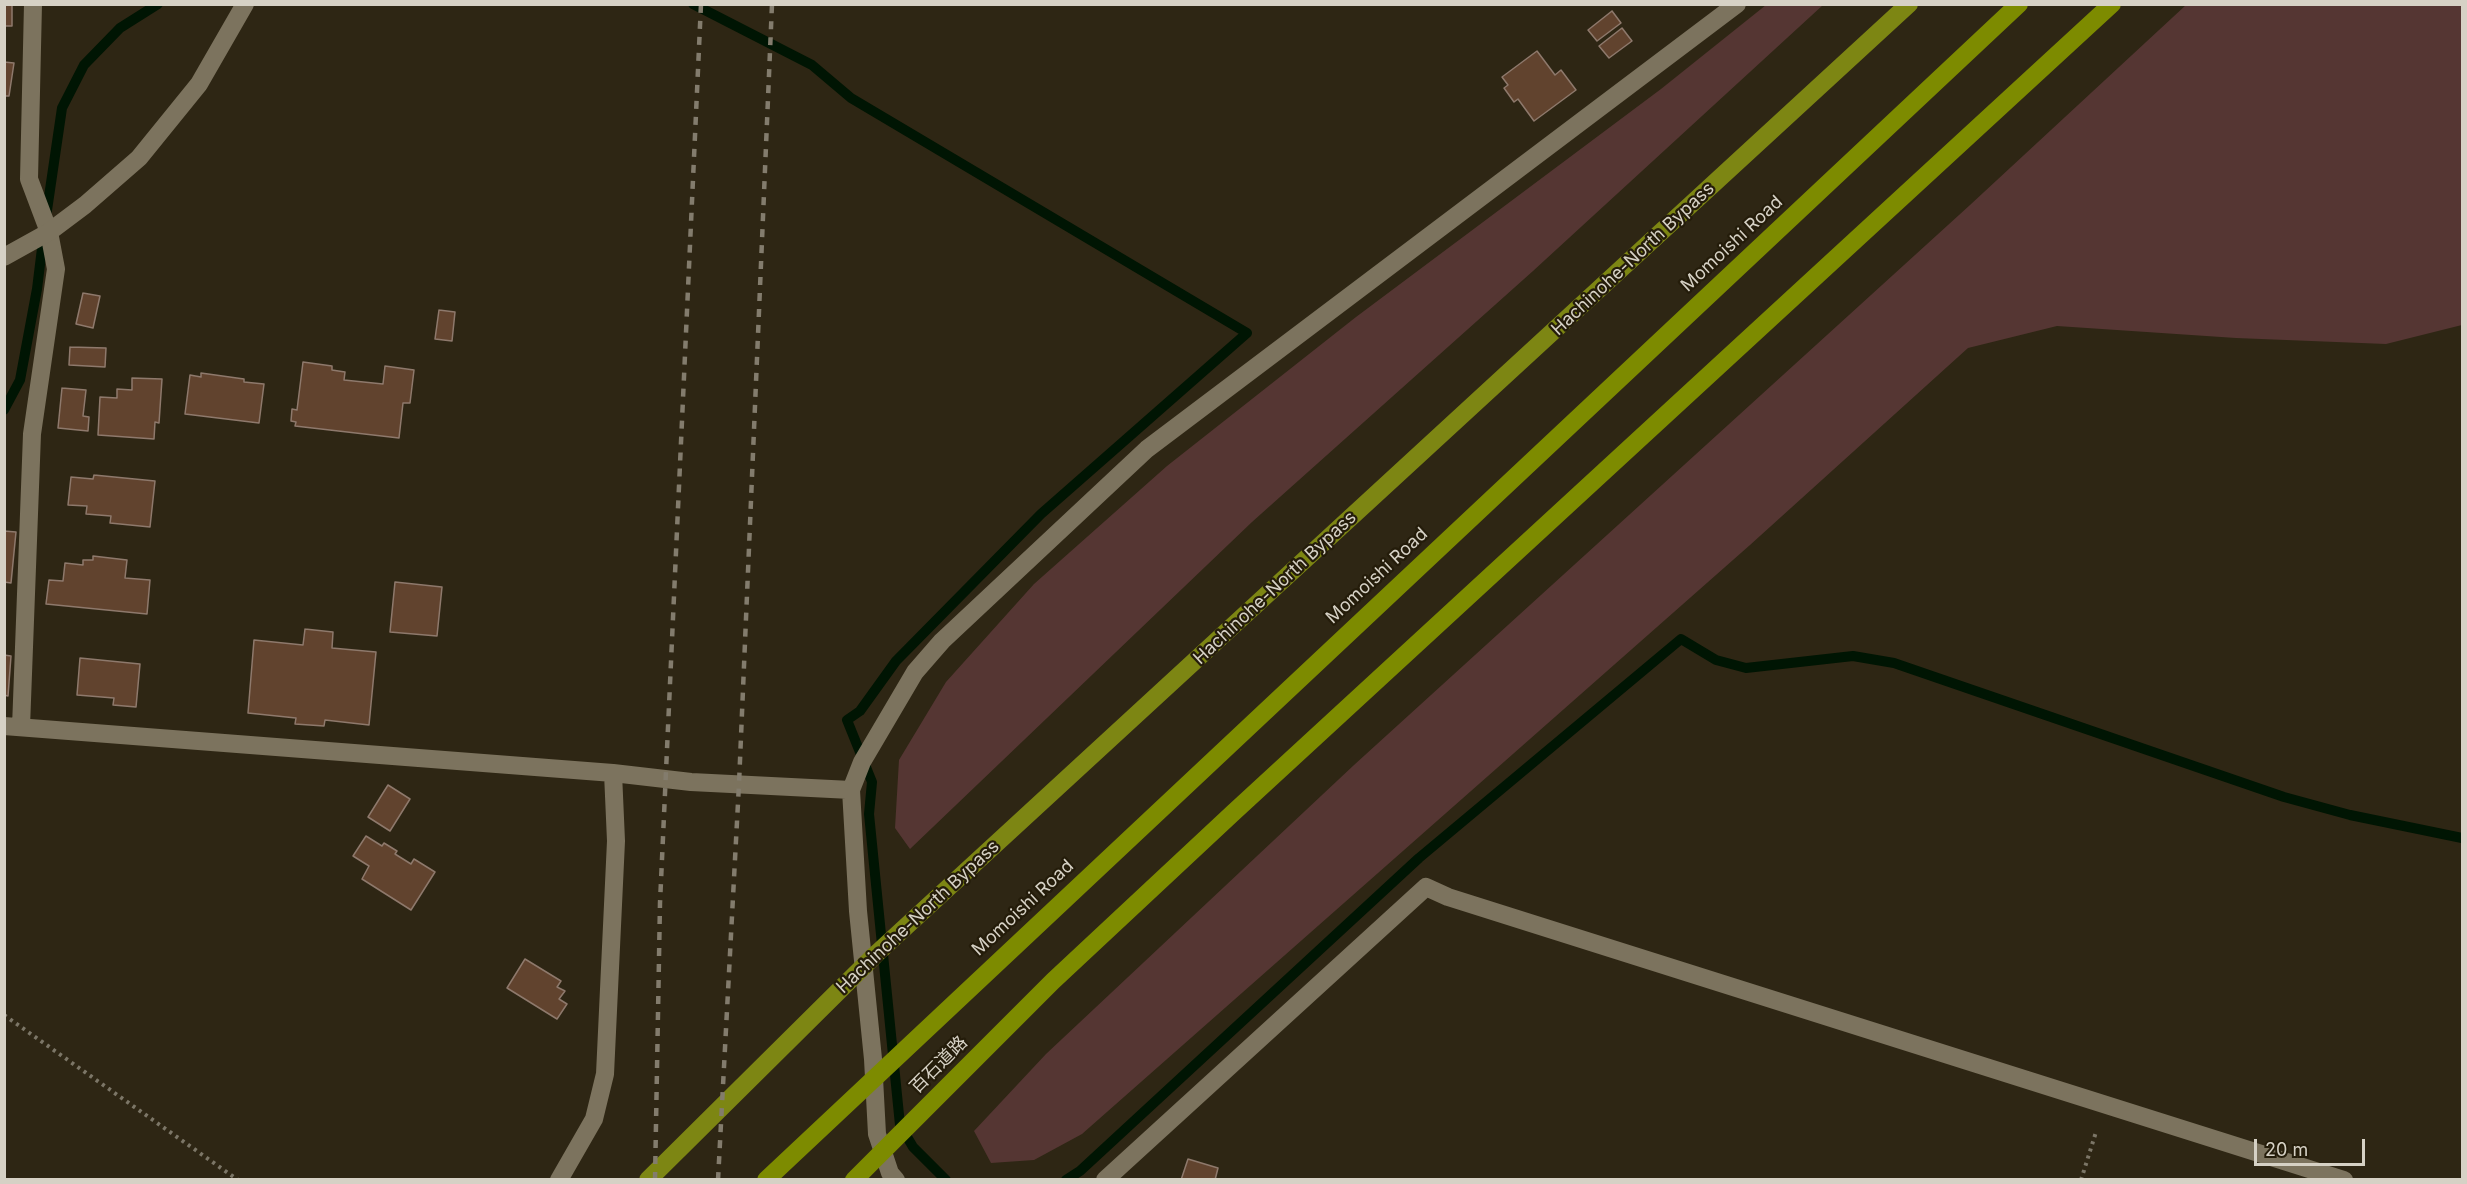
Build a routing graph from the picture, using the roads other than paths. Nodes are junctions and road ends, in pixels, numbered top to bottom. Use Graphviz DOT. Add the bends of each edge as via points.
graph roads {
  1 [pos="33,4"];
  2 [pos="245,4"];
  3 [pos="1737,4"];
  4 [pos="1909,4"];
  5 [pos="2019,4"];
  6 [pos="2112,4"];
  7 [pos="49,232"];
  8 [pos="4,257"];
  9 [pos="13,727"];
  10 [pos="613,772"];
  11 [pos="851,790"];
  12 [pos="559,1179"];
  13 [pos="648,1179"];
  14 [pos="766,1179"];
  15 [pos="854,1179"];
  16 [pos="896,1179"];
  17 [pos="1105,1179"];
  18 [pos="2344,1179"];
  1 -- 7 [label="street" via="29,179"];
  2 -- 7 [label="street" via="199,84 139,158"];
  3 -- 11 [label="street" via="1147,449 942,641 915,672 862,762"];
  4 -- 13 [label="highway, Hachinohe-North Bypass" via="875,954"];
  5 -- 14 [label="highway, Momoishi Road"];
  6 -- 15 [label="highway, 百石道路" via="1053,981"];
  7 -- 8 [label="street"];
  7 -- 9 [label="street" via="56,269 32,434"];
  9 -- 10 [label="street"];
  10 -- 11 [label="street" via="691,782"];
  10 -- 12 [label="street" via="616,841 605,1074 594,1119"];
  11 -- 16 [label="street" via="877,1134 890,1173"];
  17 -- 18 [label="street" via="1426,887 2104,1106"];
}
